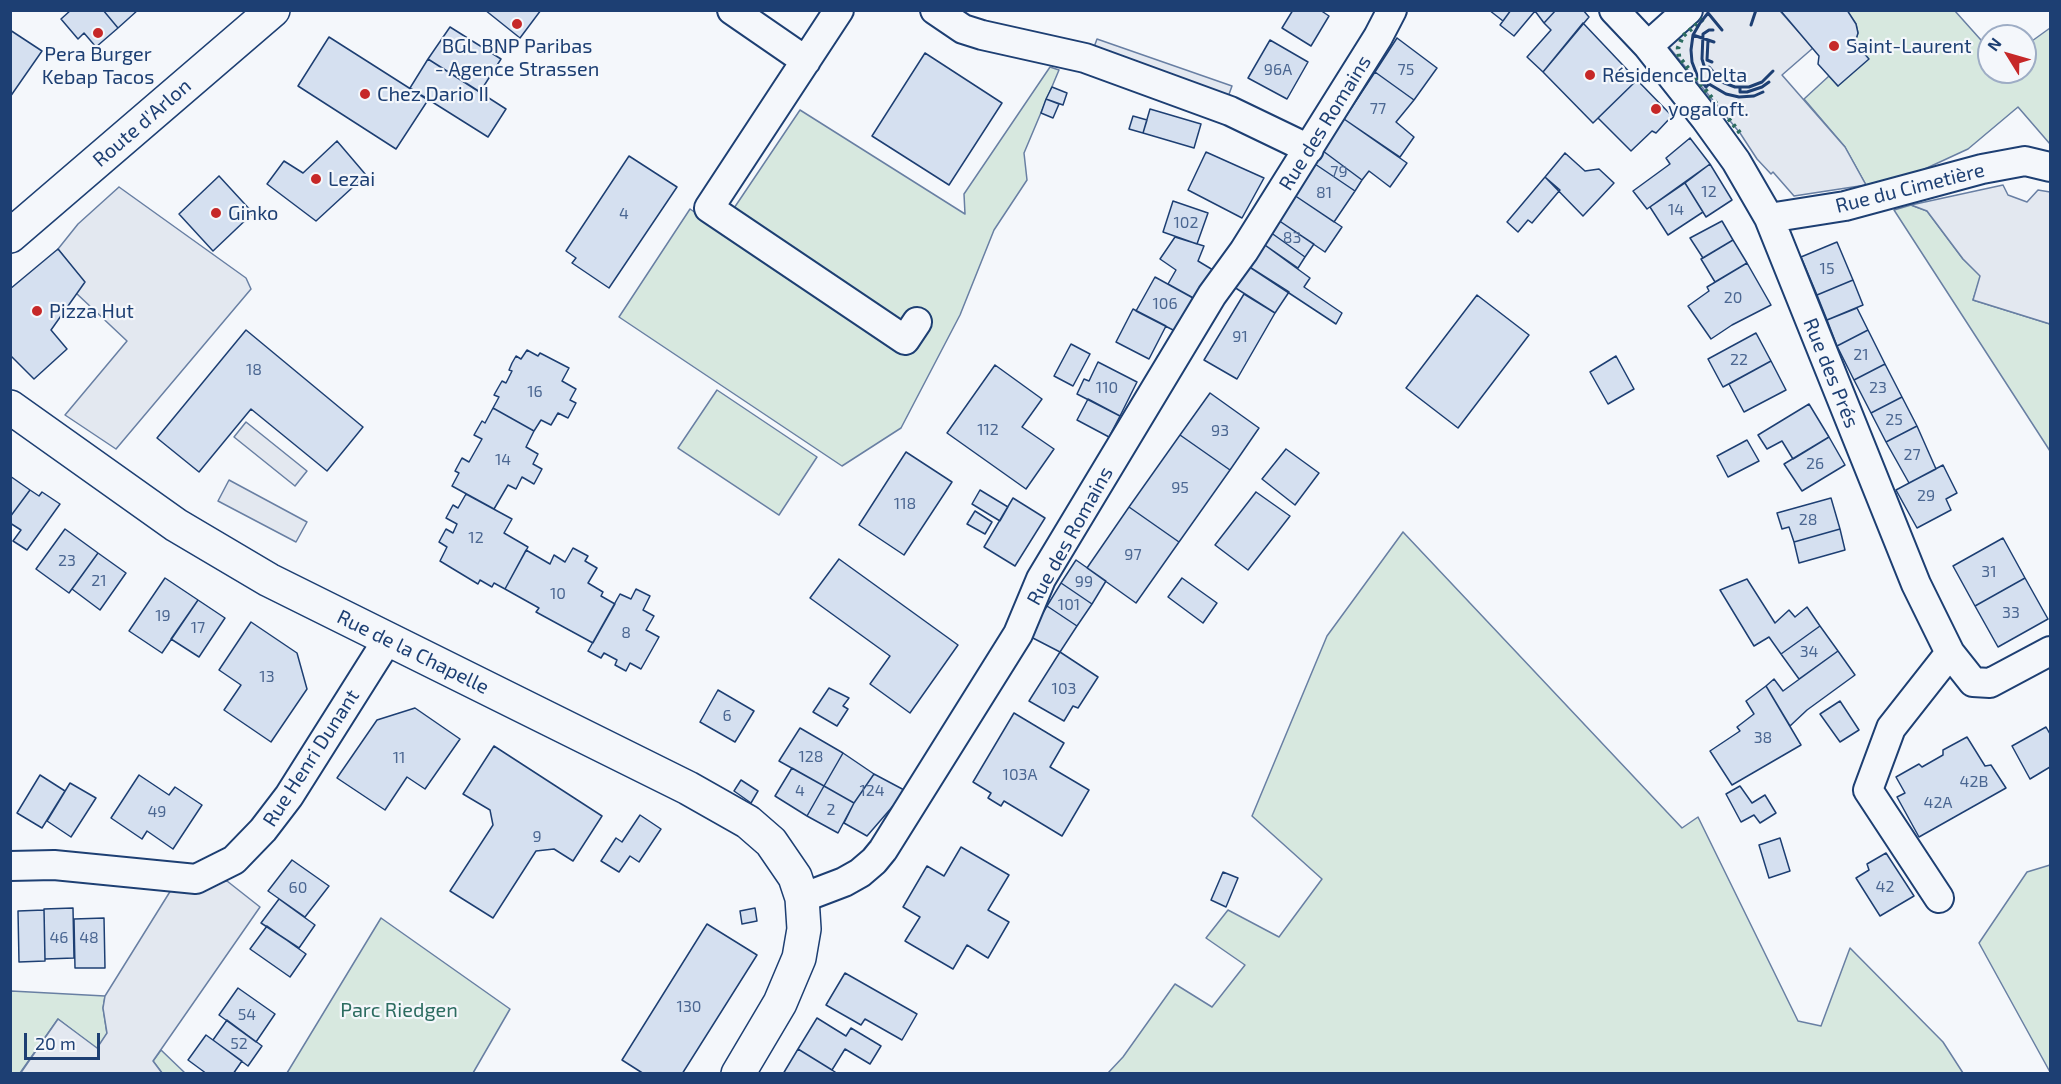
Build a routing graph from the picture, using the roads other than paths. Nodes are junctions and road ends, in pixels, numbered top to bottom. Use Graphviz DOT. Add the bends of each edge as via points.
graph roads {
  1 [pos="273,10"];
  2 [pos="732,10"];
  3 [pos="839,10"];
  4 [pos="935,10"];
  5 [pos="1392,10"];
  6 [pos="1614,10"];
  7 [pos="1688,10"];
  8 [pos="1647,46"];
  9 [pos="806,61"];
  10 [pos="1309,148"];
  11 [pos="2050,167"];
  12 [pos="1769,218"];
  13 [pos="10,237"];
  14 [pos="917,322"];
  15 [pos="10,407"];
  16 [pos="388,639"];
  17 [pos="2050,651"];
  18 [pos="1950,653"];
  19 [pos="10,866"];
  20 [pos="802,898"];
  21 [pos="1939,898"];
  22 [pos="738,1074"];
  1 -- 13 [label="main road, Route d'Arlon"];
  2 -- 9 [label="street"];
  3 -- 9 [label="street"];
  4 -- 10 [label="street" via="963,29 1085,58 1219,107"];
  5 -- 10 [label="street, Rue des Romains"];
  6 -- 8 [label="street, Rue des Prés"];
  7 -- 8 [label="street"];
  8 -- 12 [label="street, Rue des Prés" via="1736,161"];
  9 -- 14 [label="street" via="709,208 905,340"];
  10 -- 20 [label="street, Rue des Romains" via="1212,295 1041,579 1018,634 883,850 852,878"];
  11 -- 12 [label="street, Rue du Cimetière" via="2025,161 1845,206"];
  12 -- 18 [label="street, Rue des Prés" via="1917,584"];
  15 -- 16 [label="main road, Rue de la Chapelle" via="176,525 269,580"];
  16 -- 19 [label="street, Rue Henri Dunant" via="289,796 234,860 196,879 54,865"];
  16 -- 20 [label="main road, Rue de la Chapelle" via="688,788 748,822 785,859"];
  17 -- 18 [label="street, Rue des Prés" via="1990,683 1973,682"];
  18 -- 21 [label="street" via="1891,728 1868,790"];
  20 -- 22 [label="main road" via="804,929 799,958 780,1003"];
}
